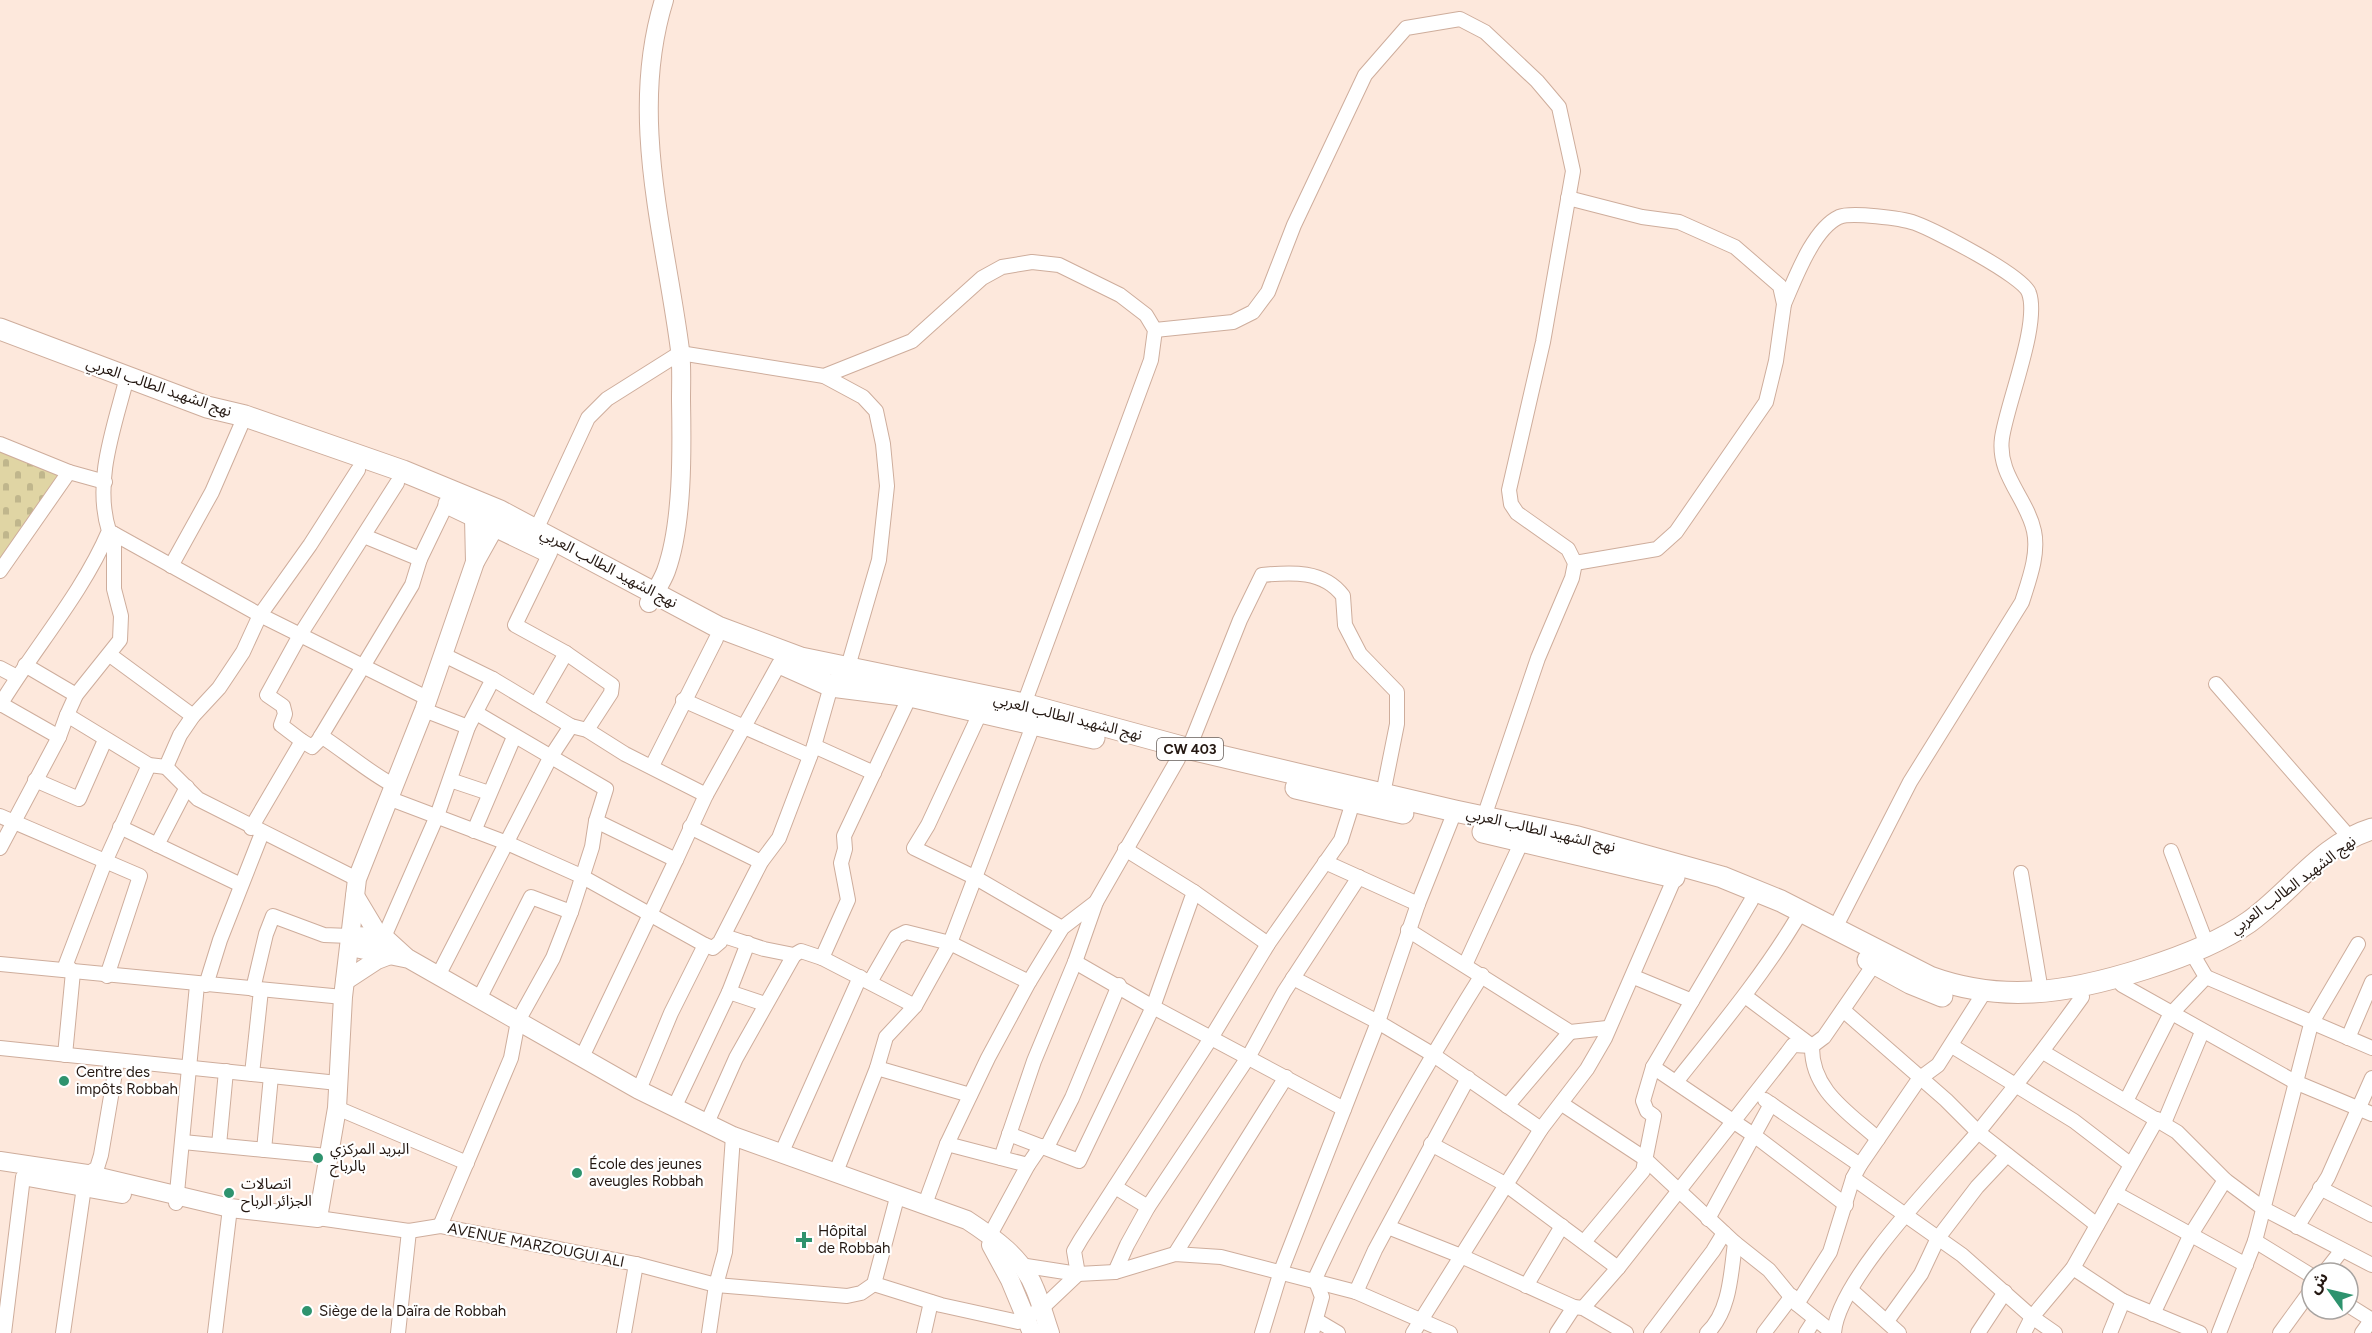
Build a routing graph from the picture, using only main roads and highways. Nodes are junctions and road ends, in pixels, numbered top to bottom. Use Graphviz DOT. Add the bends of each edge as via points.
graph roads {
  1 [pos="664,0"];
  2 [pos="0,329"];
  3 [pos="0,342"];
  4 [pos="126,383"];
  5 [pos="244,422"];
  6 [pos="477,511"];
  7 [pos="497,519"];
  8 [pos="475,562"];
  9 [pos="646,595"];
  10 [pos="1029,714"];
  11 [pos="1183,754"];
  12 [pos="1453,818"];
  13 [pos="2372,829"];
  14 [pos="2372,842"];
  15 [pos="2302,884"];
  16 [pos="356,888"];
  17 [pos="381,937"];
  18 [pos="347,940"];
  19 [pos="400,957"];
  20 [pos="2163,967"];
  21 [pos="344,989"];
  22 [pos="1982,997"];
  23 [pos="0,1161"];
  24 [pos="0,1173"];
  25 [pos="86,1181"];
  26 [pos="967,1220"];
  27 [pos="1023,1327"];
  28 [pos="1050,1333"];
  1 -- 9 [label="main road" via="651,61 647,110 650,158 680,353 680,479 665,573"];
  2 -- 4 [label="main road, نهج الشهيد الطالب العربي / CW 403"];
  3 -- 4 [label="main road, نهج الشهيد الطالب العربي / CW 403"];
  4 -- 5 [label="main road, نهج الشهيد الطالب العربي / CW 403"];
  5 -- 6 [label="main road, نهج الشهيد الطالب العربي / CW 403" via="358,470"];
  5 -- 6 [label="main road, نهج الشهيد الطالب العربي / CW 403" via="403,471"];
  6 -- 7 [label="main road, نهج الشهيد الطالب العربي / CW 403"];
  6 -- 8 [label="main road"];
  7 -- 8 [label="main road"];
  7 -- 9 [label="main road, نهج الشهيد الطالب العربي / CW 403" via="550,553"];
  7 -- 9 [label="main road, نهج الشهيد الطالب العربي / CW 403" via="536,530"];
  8 -- 16 [label="main road"];
  9 -- 10 [label="main road, نهج الشهيد الطالب العربي / CW 403" via="801,658"];
  9 -- 10 [label="main road, نهج الشهيد الطالب العربي / CW 403" via="716,639 831,686 910,696 981,711"];
  10 -- 11 [label="main road, نهج الشهيد الطالب العربي / CW 403"];
  11 -- 12 [label="main road, نهج الشهيد الطالب العربي / CW 403" via="1353,802"];
  11 -- 12 [label="main road, نهج الشهيد الطالب العربي / CW 403" via="1383,794"];
  12 -- 22 [label="main road, نهج الشهيد الطالب العربي / CW 403" via="1484,818 1578,837 1722,876 1781,901 1930,977"];
  12 -- 22 [label="main road, نهج الشهيد الطالب العربي / CW 403" via="1522,841 1751,901 1796,920 1924,990 1953,1000"];
  13 -- 15 [label="main road, نهج الشهيد الطالب العربي / CW 403" via="2351,839"];
  14 -- 15 [label="main road, نهج الشهيد الطالب العربي / CW 403"];
  15 -- 20 [label="main road, نهج الشهيد الطالب العربي / CW 403" via="2274,918 2253,932 2203,960"];
  16 -- 17 [label="main road"];
  16 -- 18 [label="main road"];
  17 -- 18 [label="main road"];
  17 -- 19 [label="main road"];
  18 -- 19 [label="main road"];
  18 -- 21 [label="main road"];
  19 -- 21 [label="main road" via="376,960"];
  19 -- 26 [label="main road" via="439,974 639,1090 706,1124"];
  20 -- 22 [label="main road, نهج الشهيد الطالب العربي / CW 403" via="2041,991"];
  20 -- 22 [label="main road, نهج الشهيد الطالب العربي / CW 403" via="2082,997 2011,1004"];
  21 -- 25 [label="main road" via="337,1108 318,1218 230,1208"];
  23 -- 25 [label="main road"];
  24 -- 25 [label="main road"];
  26 -- 27 [label="main road" via="993,1247 1003,1264"];
  26 -- 28 [label="main road" via="990,1235 1020,1265 1035,1287"];
}
